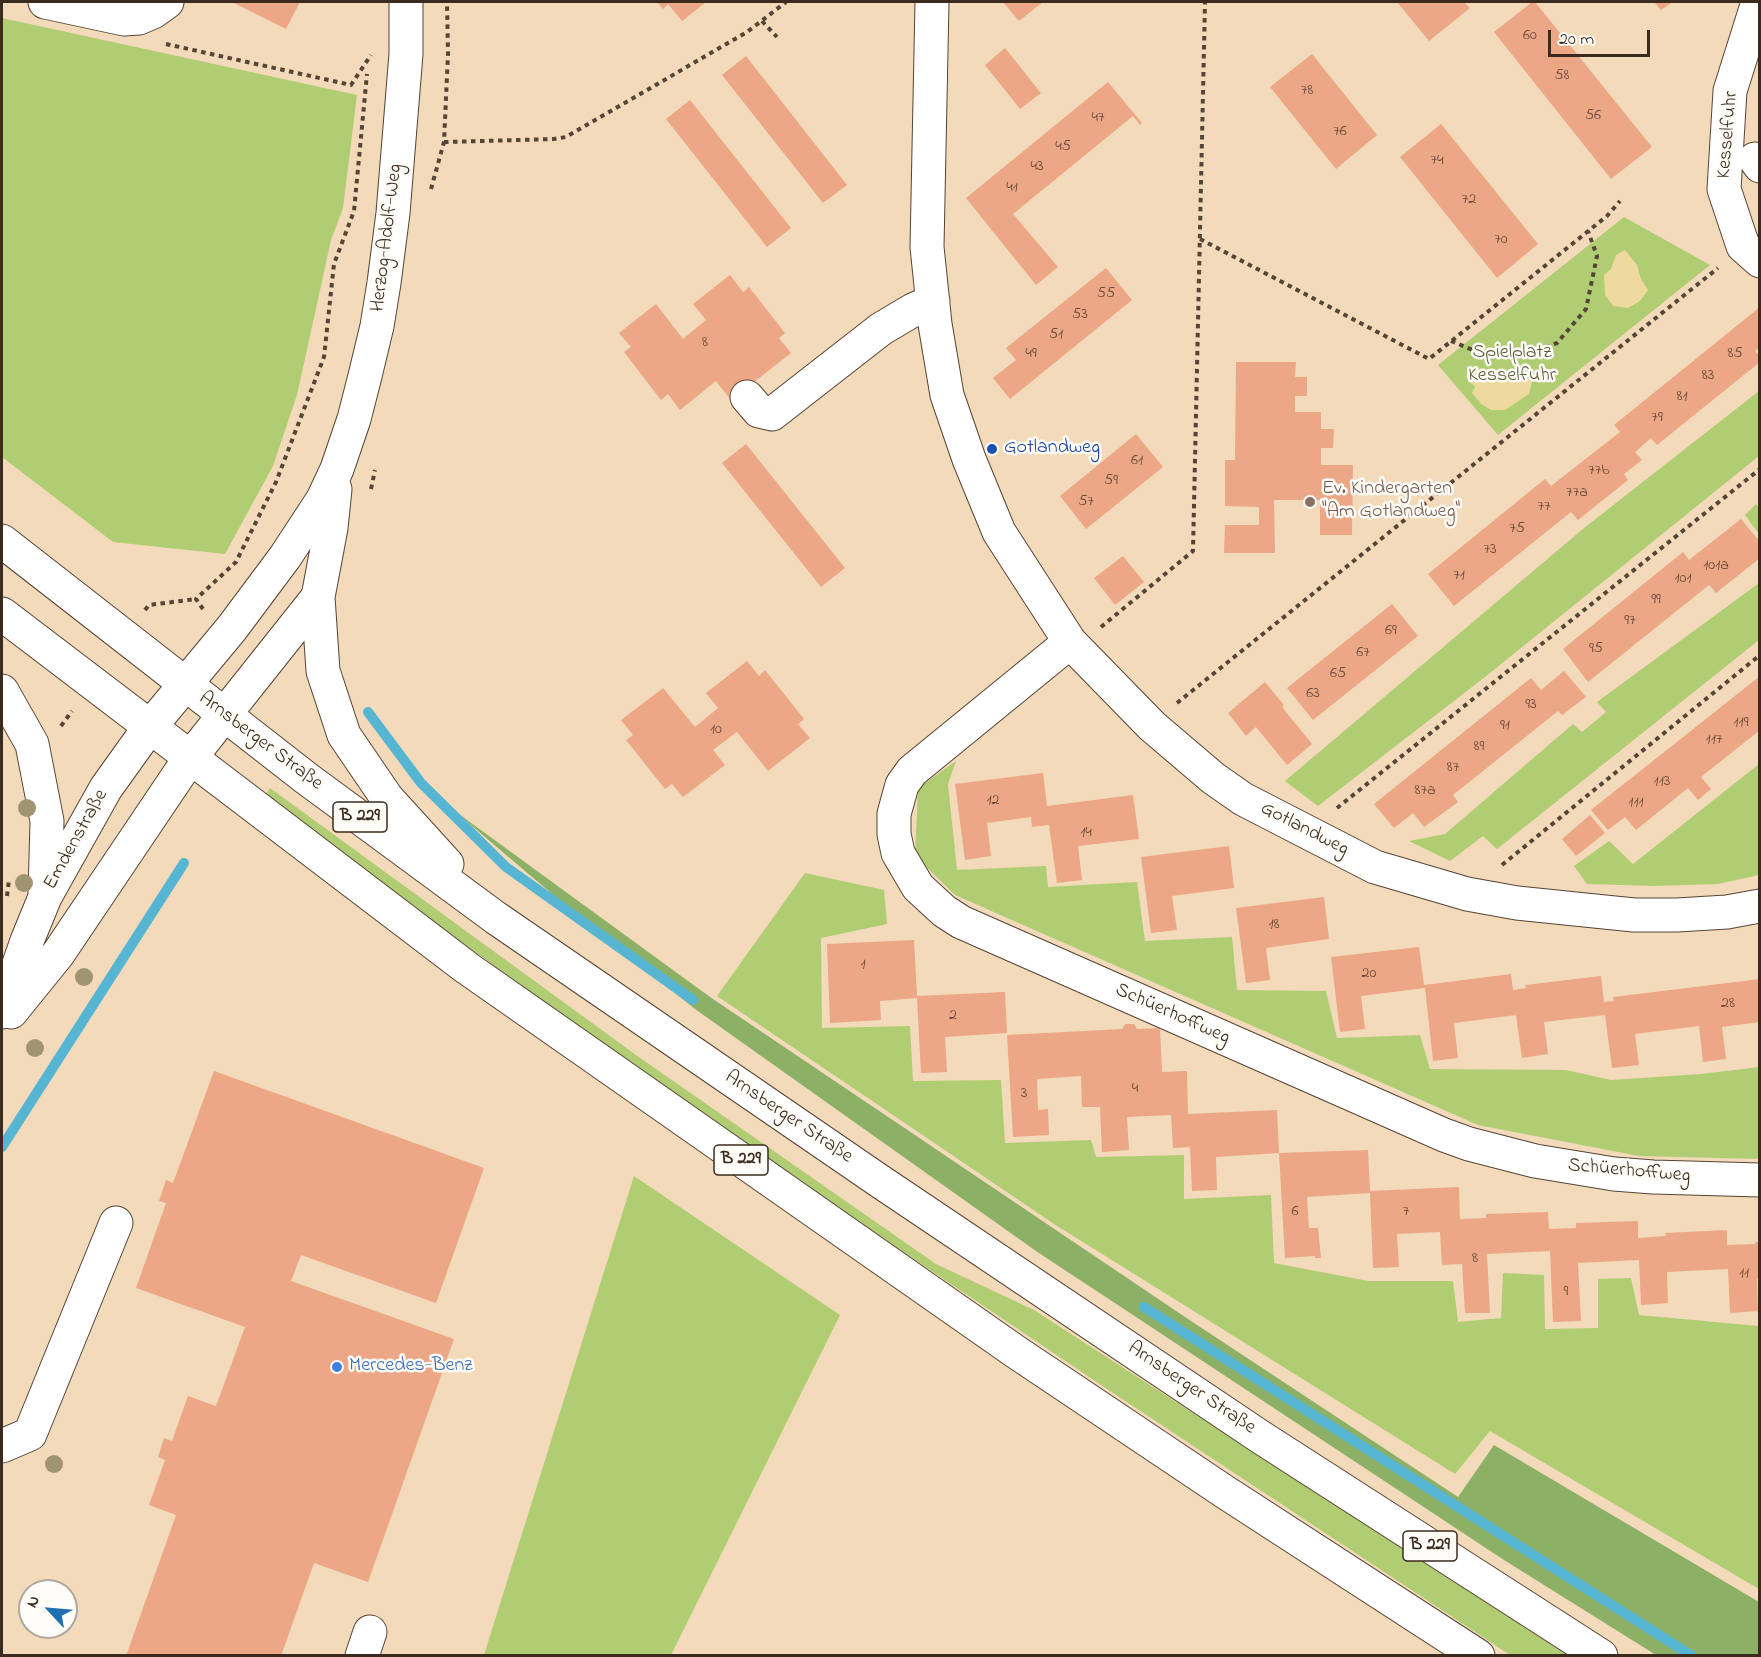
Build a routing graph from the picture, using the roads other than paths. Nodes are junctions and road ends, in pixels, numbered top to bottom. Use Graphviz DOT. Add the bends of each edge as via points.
graph roads {
  1 [pos="45,2"];
  2 [pos="166,2"];
  3 [pos="406,2"];
  4 [pos="932,2"];
  5 [pos="1758,2"];
  6 [pos="1751,254"];
  7 [pos="933,301"];
  8 [pos="747,397"];
  9 [pos="337,469"];
  10 [pos="2,541"];
  11 [pos="318,597"];
  12 [pos="2,614"];
  13 [pos="1070,642"];
  14 [pos="184,684"];
  15 [pos="2,691"];
  16 [pos="225,714"];
  17 [pos="149,728"];
  18 [pos="190,758"];
  19 [pos="45,897"];
  20 [pos="1760,906"];
  21 [pos="496,918"];
  22 [pos="2,1012"];
  23 [pos="2,1024"];
  24 [pos="1760,1180"];
  25 [pos="116,1222"];
  26 [pos="2,1446"];
  27 [pos="1478,1656"];
  28 [pos="1601,1656"];
  1 -- 2 [label="main road" via="124,19 139,18"];
  3 -- 9 [label="main road, Herzog-Adolf-Weg" via="406,54 393,213 377,326"];
  4 -- 7 [label="main road, Gotlandweg" via="927,247"];
  5 -- 6 [label="main road, Kesselfuhr" via="1730,91 1724,189"];
  7 -- 8 [label="main road" via="881,329 772,414 759,411"];
  7 -- 13 [label="main road, Gotlandweg" via="947,395 969,459 999,532"];
  9 -- 11 [label="main road, Herzog-Adolf-Weg"];
  9 -- 14 [label="main road, Herzog-Adolf-Weg" via="285,557"];
  10 -- 14 [label="main road, Arnsberger Straße / B 229"];
  11 -- 16 [label="main road, Herzog-Adolf-Weg"];
  11 -- 21 [label="main road" via="323,670 344,735 387,798"];
  12 -- 17 [label="main road, B 229"];
  13 -- 20 [label="main road, Gotlandweg" via="1152,726 1213,778 1243,799 1375,867 1467,894 1634,915"];
  13 -- 24 [label="main road, Schüerhoffweg" via="912,771 902,785 894,814 898,853 918,887 944,911 1469,1144 1535,1161 1614,1174"];
  14 -- 16 [label="main road, Arnsberger Straße / B 229"];
  14 -- 17 [label="main road, Emdenstraße"];
  15 -- 19 [label="main road" via="32,744 47,821"];
  16 -- 18 [label="main road, Herzog-Adolf-Weg"];
  16 -- 21 [label="main road, Arnsberger Straße / B 229"];
  17 -- 18 [label="main road, B 229"];
  17 -- 19 [label="main road, Emdenstraße" via="106,788"];
  18 -- 23 [label="main road" via="58,954"];
  18 -- 27 [label="main road, B 229" via="467,968 996,1338"];
  19 -- 22 [label="main road, Emdenstraße"];
  21 -- 28 [label="main road, Arnsberger Straße / B 229" via="1259,1436"];
  25 -- 26 [label="main road" via="30,1434"];
}
